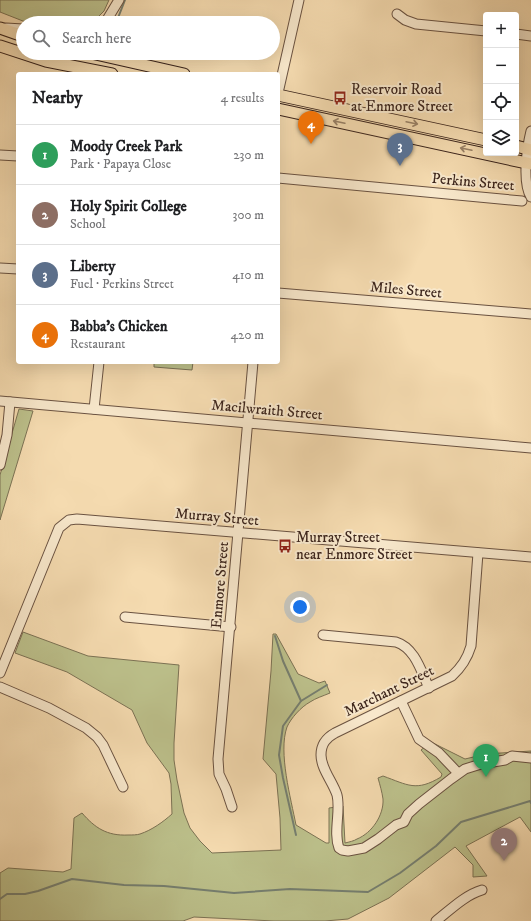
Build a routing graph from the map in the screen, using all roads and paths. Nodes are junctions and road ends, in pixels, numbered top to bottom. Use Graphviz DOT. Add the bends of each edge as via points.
graph roads {
  1 [pos="119,0"];
  2 [pos="299,0"];
  3 [pos="397,14"];
  4 [pos="109,16"];
  5 [pos="0,28"];
  6 [pos="16,29"];
  7 [pos="483,31"];
  8 [pos="16,34"];
  9 [pos="519,34"];
  10 [pos="531,36"];
  11 [pos="0,46"];
  12 [pos="16,51"];
  13 [pos="43,60"];
  14 [pos="121,60"];
  15 [pos="102,72"];
  16 [pos="175,72"];
  17 [pos="280,85"];
  18 [pos="280,94"];
  19 [pos="280,109"];
  20 [pos="531,131"];
  21 [pos="483,139"];
  22 [pos="519,147"];
  23 [pos="530,149"];
  24 [pos="0,154"];
  25 [pos="16,156"];
  26 [pos="529,163"];
  27 [pos="280,178"];
  28 [pos="531,197"];
  29 [pos="522,201"];
  30 [pos="0,268"];
  31 [pos="16,269"];
  32 [pos="280,293"];
  33 [pos="531,314"];
  34 [pos="98,364"];
  35 [pos="253,364"];
  36 [pos="0,401"];
  37 [pos="10,402"];
  38 [pos="94,409"];
  39 [pos="248,423"];
  40 [pos="531,448"];
  41 [pos="0,465"];
  42 [pos="238,533"];
  43 [pos="478,552"];
  44 [pos="531,557"];
  45 [pos="125,617"];
  46 [pos="231,626"];
  47 [pos="323,634"];
  48 [pos="0,673"];
  49 [pos="0,687"];
  50 [pos="429,688"];
  51 [pos="401,701"];
  52 [pos="527,758"];
  53 [pos="458,773"];
  54 [pos="123,787"];
  55 [pos="232,807"];
  56 [pos="482,890"];
  57 [pos="436,921"];
  1 -- 4 [label="street"];
  2 -- 17 [label="street"];
  3 -- 7 [label="street" via="416,24"];
  5 -- 6 [label="street"];
  5 -- 8 [label="main road"];
  9 -- 10 [label="street"];
  11 -- 12 [label="main road"];
  13 -- 15 [label="main road"];
  14 -- 16 [label="main road"];
  18 -- 21 [label="main road, one-way"];
  26 -- 19 [label="main road, one-way"];
  20 -- 23 [label="street"];
  22 -- 23 [label="main road"];
  23 -- 26 [label="street"];
  24 -- 25 [label="street"];
  26 -- 28 [label="street" via="527,186"];
  27 -- 29 [label="street, Perkins Street"];
  30 -- 31 [label="street"];
  32 -- 33 [label="street, Miles Street"];
  34 -- 38 [label="street"];
  35 -- 39 [label="street, Enmore Street"];
  36 -- 37 [label="street, Macilwraith Street"];
  37 -- 38 [label="street, Macilwraith Street"];
  37 -- 41 [label="street" via="7,435"];
  38 -- 39 [label="street, Macilwraith Street"];
  39 -- 40 [label="street, Macilwraith Street"];
  39 -- 42 [label="street, Enmore Street"];
  42 -- 43 [label="street, Murray Street"];
  42 -- 46 [label="street, Enmore Street"];
  42 -- 48 [label="street, Murray Street" via="69,520 59,528"];
  43 -- 44 [label="street, Murray Street"];
  43 -- 50 [label="street, Marchant Street" via="471,646 467,659 452,676"];
  45 -- 46 [label="street"];
  46 -- 55 [label="street, Enmore Street" via="218,759 219,774"];
  47 -- 50 [label="street" via="403,644 413,654"];
  49 -- 54 [label="street" via="49,708 86,728 103,745"];
  50 -- 51 [label="street, Marchant Street"];
  51 -- 53 [label="street" via="419,739 436,750"];
  51 -- 53 [label="street, Marchant Street" via="335,733 323,744 322,762 337,796 337,836 342,850 364,848 404,822 408,814"];
  52 -- 53 [label="street" via="515,756 487,762"];
  56 -- 57 [label="street" via="475,892"];
}
